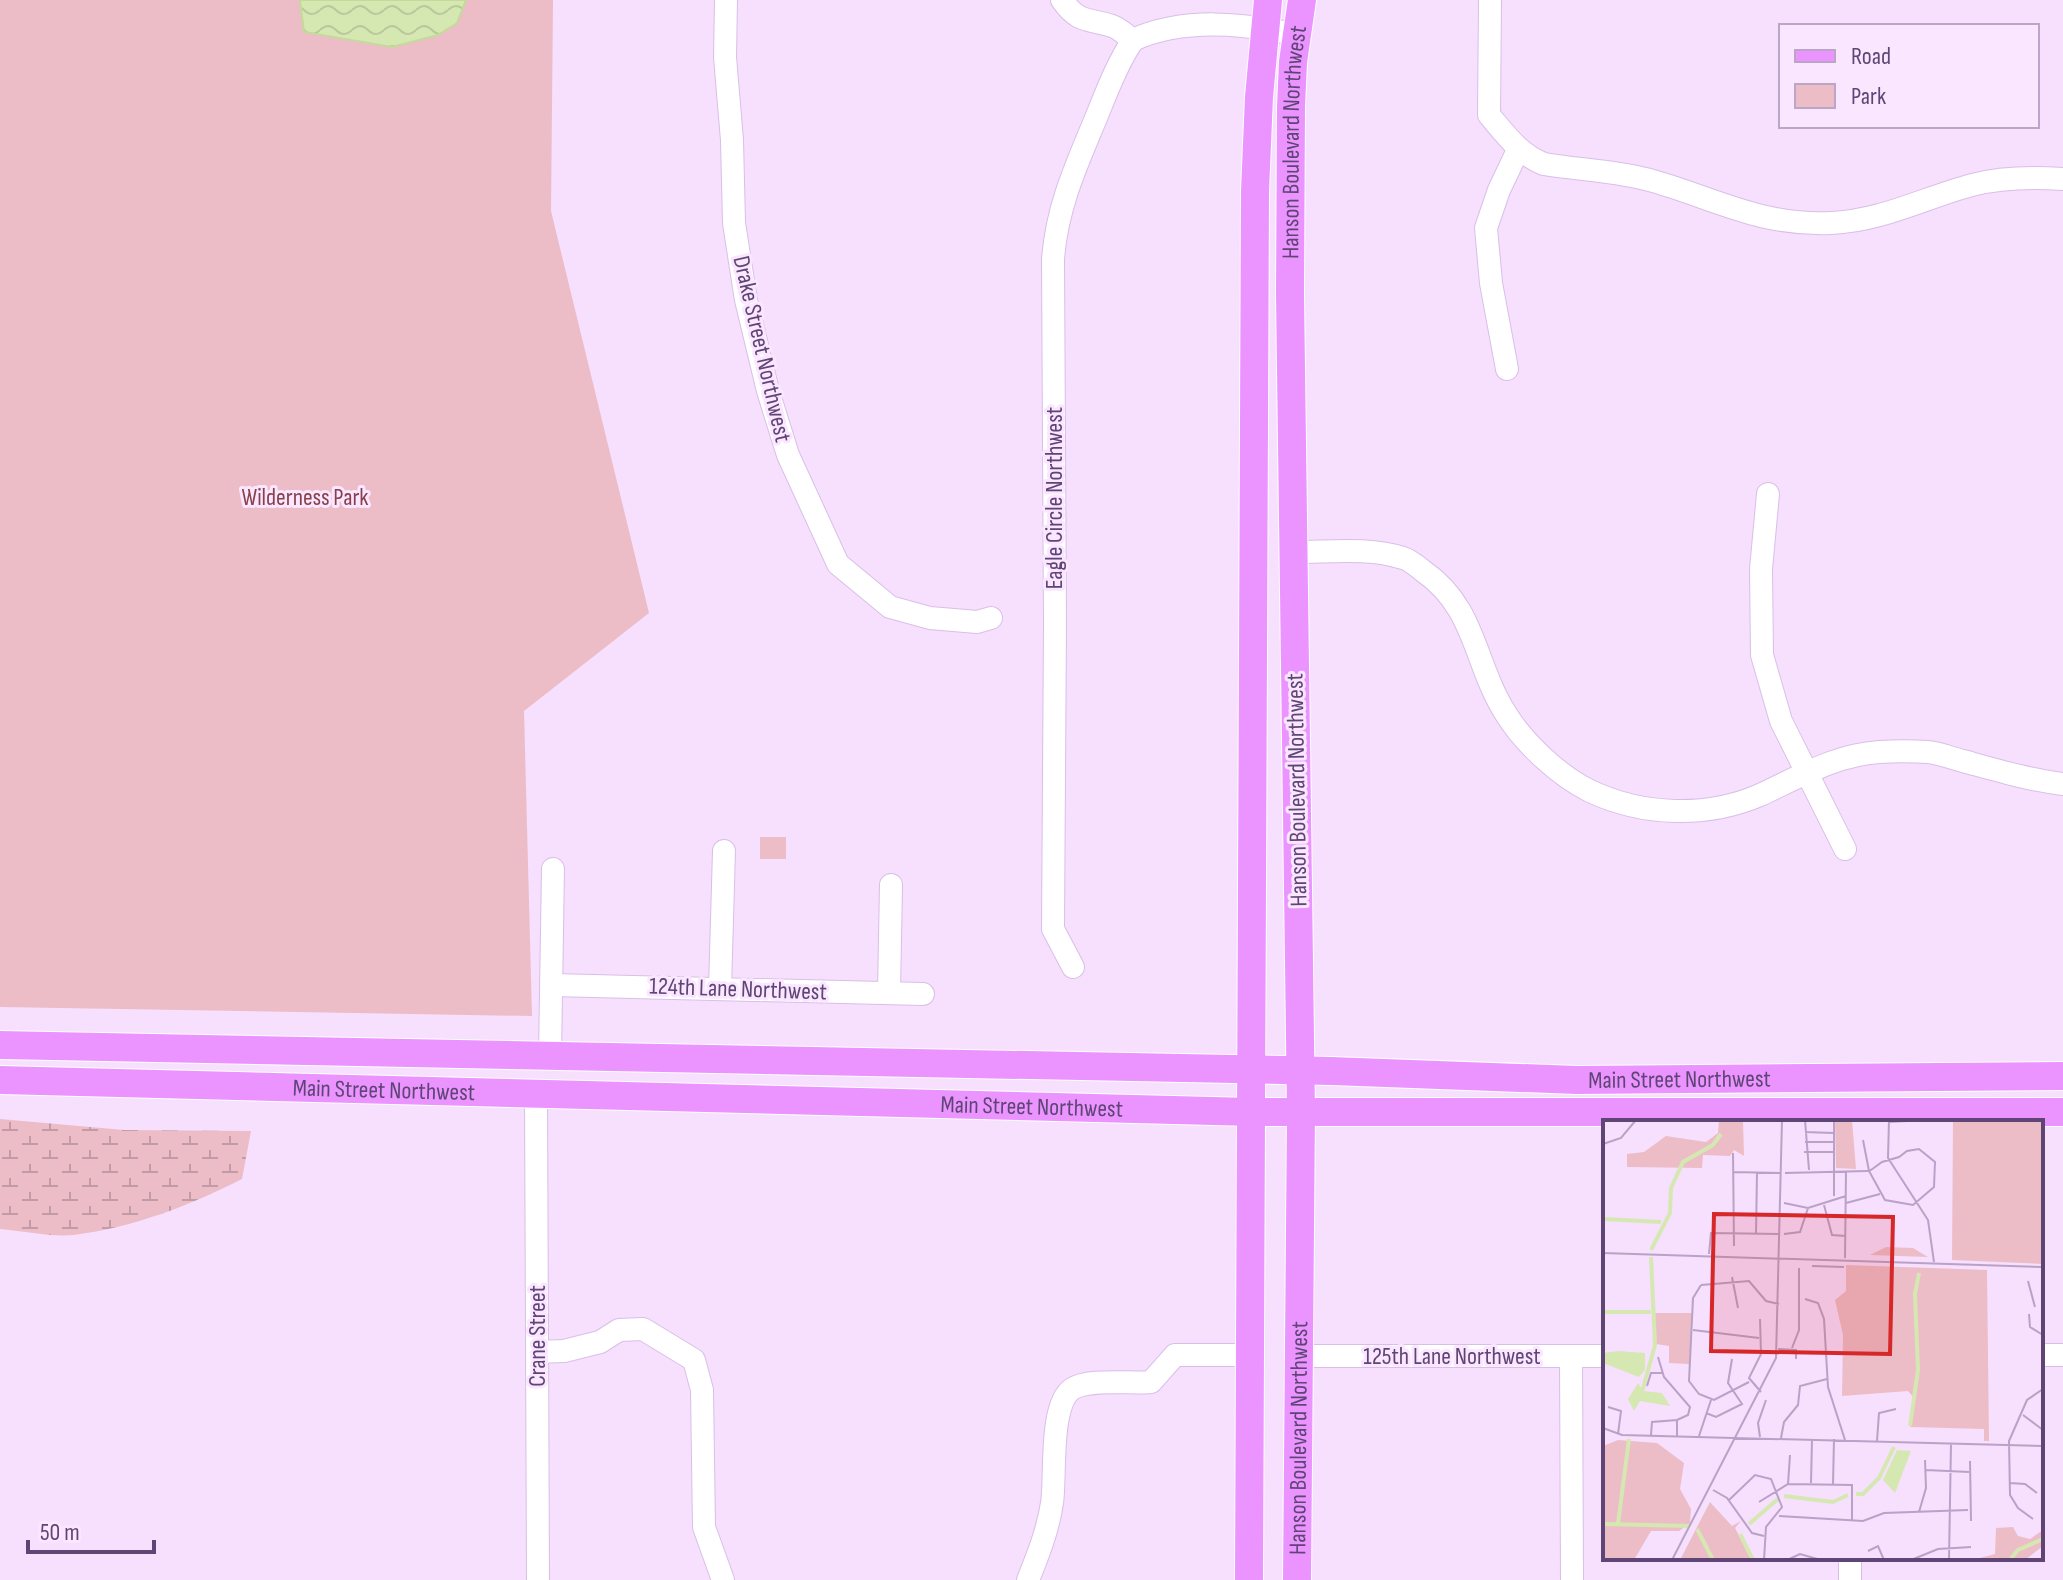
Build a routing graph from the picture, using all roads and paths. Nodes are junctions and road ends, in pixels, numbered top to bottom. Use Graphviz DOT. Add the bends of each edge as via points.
graph roads {
  1 [pos="726,0"];
  2 [pos="1062,0"];
  3 [pos="1302,0"];
  4 [pos="1490,0"];
  5 [pos="1266,14"];
  6 [pos="1297,35"];
  7 [pos="1133,40"];
  8 [pos="1518,150"];
  9 [pos="2063,179"];
  10 [pos="1507,369"];
  11 [pos="1768,494"];
  12 [pos="1294,552"];
  13 [pos="991,618"];
  14 [pos="1806,771"];
  15 [pos="2063,784"];
  16 [pos="1845,849"];
  17 [pos="724,851"];
  18 [pos="553,869"];
  19 [pos="891,885"];
  20 [pos="1073,967"];
  21 [pos="552,985"];
  22 [pos="720,988"];
  23 [pos="889,991"];
  24 [pos="923,994"];
  25 [pos="0,1045"];
  26 [pos="550,1055"];
  27 [pos="1251,1071"];
  28 [pos="1301,1072"];
  29 [pos="2063,1076"];
  30 [pos="0,1080"];
  31 [pos="536,1093"];
  32 [pos="1252,1112"];
  33 [pos="1301,1112"];
  34 [pos="2063,1112"];
  35 [pos="537,1352"];
  36 [pos="1250,1355"];
  37 [pos="1299,1356"];
  38 [pos="1571,1356"];
  39 [pos="1603,1356"];
  40 [pos="538,1580"];
  41 [pos="723,1580"];
  42 [pos="1028,1580"];
  43 [pos="1249,1580"];
  44 [pos="1297,1580"];
  45 [pos="1572,1580"];
  1 -- 13 [label="street, Drake Street Northwest" via="734,223 746,300 788,455 838,564 890,607 930,618"];
  2 -- 7 [label="street" via="1071,12 1113,26"];
  3 -- 6 [label="main road, Hanson Boulevard Northwest"];
  4 -- 8 [label="street" via="1489,115"];
  5 -- 6 [label="street"];
  5 -- 7 [label="street" via="1151,32"];
  5 -- 27 [label="main road, Hanson Boulevard Northwest" via="1255,191"];
  6 -- 12 [label="main road, Hanson Boulevard Northwest" via="1290,278"];
  7 -- 20 [label="street, Eagle Circle Northwest" via="1069,180 1053,259 1053,929"];
  8 -- 9 [label="street" via="1544,164 1652,180 1732,209 1805,222 1885,215 1974,185 2029,176"];
  8 -- 10 [label="street" via="1486,228"];
  11 -- 14 [label="street" via="1761,569 1762,655 1781,721"];
  12 -- 14 [label="street" via="1369,552 1405,558 1441,583 1465,616 1482,668 1506,715 1532,746 1589,791 1649,810 1714,809 1758,796"];
  12 -- 28 [label="main road, Hanson Boulevard Northwest"];
  14 -- 15 [label="street" via="1877,753 1929,752"];
  14 -- 16 [label="street"];
  17 -- 22 [label="street"];
  18 -- 21 [label="street"];
  19 -- 23 [label="street"];
  21 -- 22 [label="street, 124th Lane Northwest"];
  21 -- 26 [label="street"];
  22 -- 23 [label="street, 124th Lane Northwest"];
  23 -- 24 [label="street, 124th Lane Northwest"];
  25 -- 26 [label="main road, Main Street Northwest"];
  26 -- 27 [label="main road, Main Street Northwest"];
  27 -- 28 [label="main road, Main Street Northwest"];
  27 -- 32 [label="main road, Hanson Boulevard Northwest"];
  28 -- 29 [label="main road, Main Street Northwest" via="1577,1080"];
  28 -- 33 [label="main road, Hanson Boulevard Northwest"];
  30 -- 31 [label="main road, Main Street Northwest"];
  31 -- 32 [label="main road, Main Street Northwest"];
  31 -- 35 [label="street, Crane Street"];
  32 -- 33 [label="main road, Main Street Northwest"];
  32 -- 36 [label="main road, Hanson Boulevard Northwest"];
  33 -- 34 [label="main road, Main Street Northwest"];
  33 -- 37 [label="main road, Hanson Boulevard Northwest"];
  35 -- 40 [label="street, Crane Street"];
  35 -- 41 [label="street" via="564,1351 600,1342 619,1330 643,1329 694,1360 702,1390 704,1527"];
  36 -- 42 [label="street" via="1175,1355 1151,1382 1096,1383 1069,1390 1059,1411 1052,1504"];
  36 -- 43 [label="main road, Hanson Boulevard Northwest"];
  37 -- 38 [label="street, 125th Lane Northwest"];
  37 -- 44 [label="main road, Hanson Boulevard Northwest"];
  38 -- 39 [label="street, 125th Lane Northwest"];
  38 -- 45 [label="street"];
}
